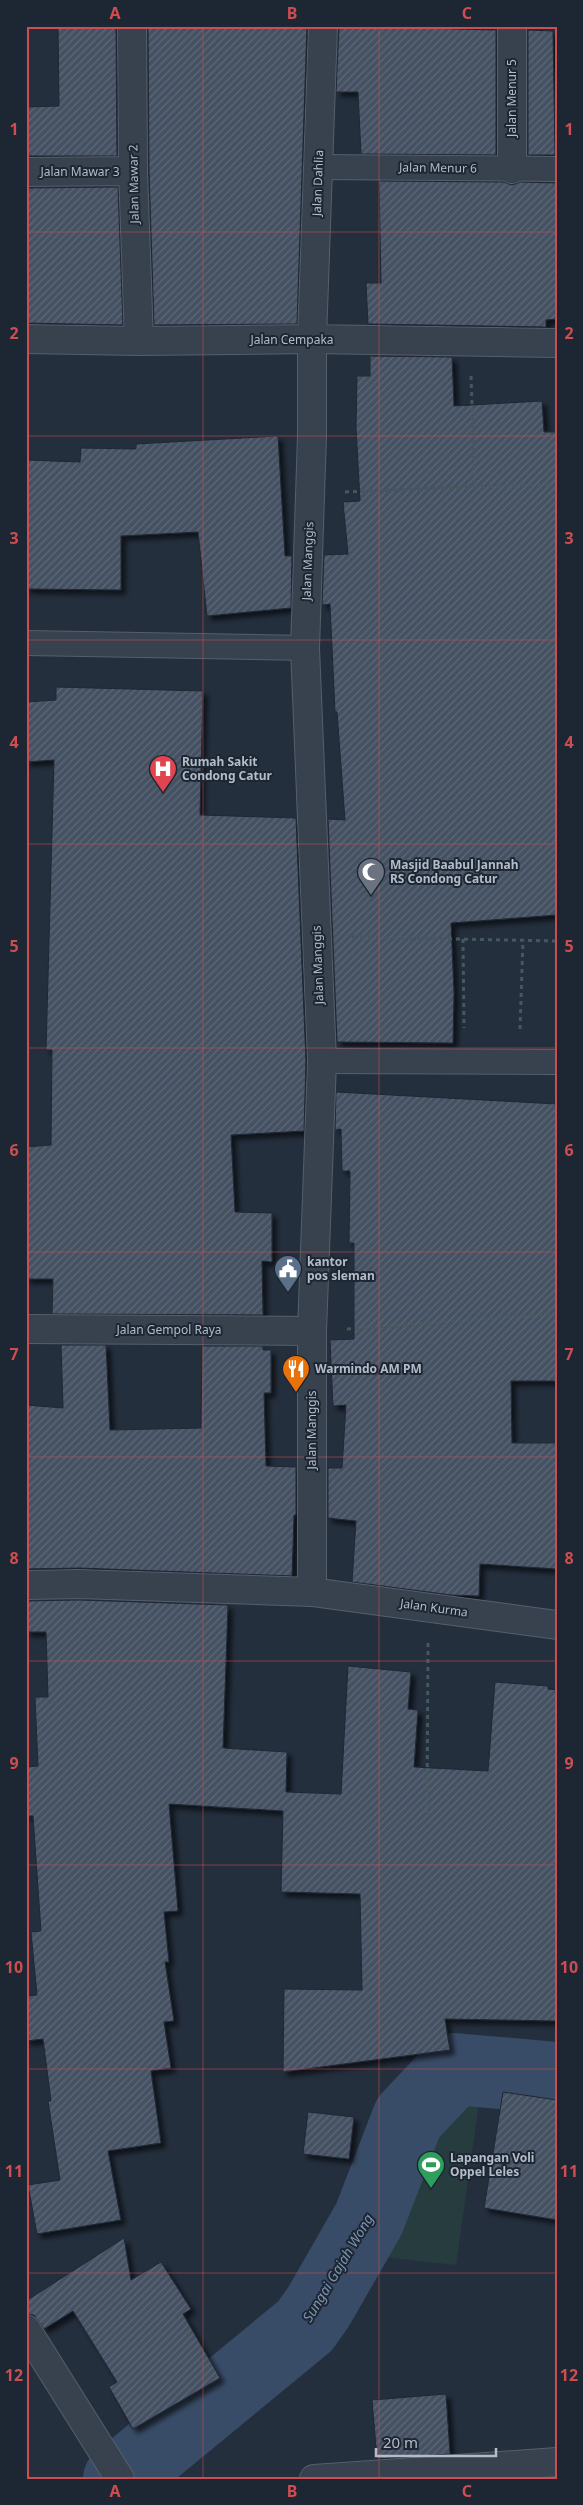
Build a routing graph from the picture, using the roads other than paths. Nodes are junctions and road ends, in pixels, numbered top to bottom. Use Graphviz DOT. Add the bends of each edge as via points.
graph roads {
  1 [pos="132,26"];
  2 [pos="323,26"];
  3 [pos="512,26"];
  4 [pos="319,167"];
  5 [pos="512,169"];
  6 [pos="557,169"];
  7 [pos="134,171"];
  8 [pos="26,172"];
  9 [pos="26,338"];
  10 [pos="312,339"];
  11 [pos="139,341"];
  12 [pos="557,343"];
  13 [pos="26,643"];
  14 [pos="305,648"];
  15 [pos="322,1060"];
  16 [pos="557,1062"];
  17 [pos="26,1329"];
  18 [pos="312,1331"];
  19 [pos="26,1585"];
  20 [pos="312,1592"];
  21 [pos="557,1625"];
  22 [pos="26,2328"];
  23 [pos="557,2462"];
  24 [pos="450,2474"];
  25 [pos="120,2479"];
  26 [pos="314,2479"];
  1 -- 7 [label="street, Jalan Mawar 2"];
  2 -- 4 [label="street, Jalan Dahlia"];
  3 -- 5 [label="street, Jalan Menur 5"];
  4 -- 5 [label="lane, Jalan Menur 6"];
  4 -- 10 [label="street, Jalan Dahlia"];
  5 -- 6 [label="lane, Jalan Menur 6"];
  7 -- 8 [label="street, Jalan Mawar 3"];
  7 -- 11 [label="street, Jalan Mawar 2"];
  9 -- 11 [label="street, Jalan Cempaka"];
  10 -- 11 [label="street, Jalan Cempaka"];
  10 -- 12 [label="street, Jalan Cempaka"];
  10 -- 14 [label="street, Jalan Manggis"];
  13 -- 14 [label="lane"];
  14 -- 15 [label="street, Jalan Manggis"];
  15 -- 16 [label="lane"];
  15 -- 18 [label="street, Jalan Manggis"];
  17 -- 18 [label="street, Jalan Gempol Raya"];
  18 -- 20 [label="street, Jalan Manggis"];
  19 -- 20 [label="street, Jalan Kurma"];
  20 -- 21 [label="street, Jalan Kurma"];
  22 -- 25 [label="street"];
  23 -- 24 [label="street"];
  24 -- 26 [label="street"];
}
